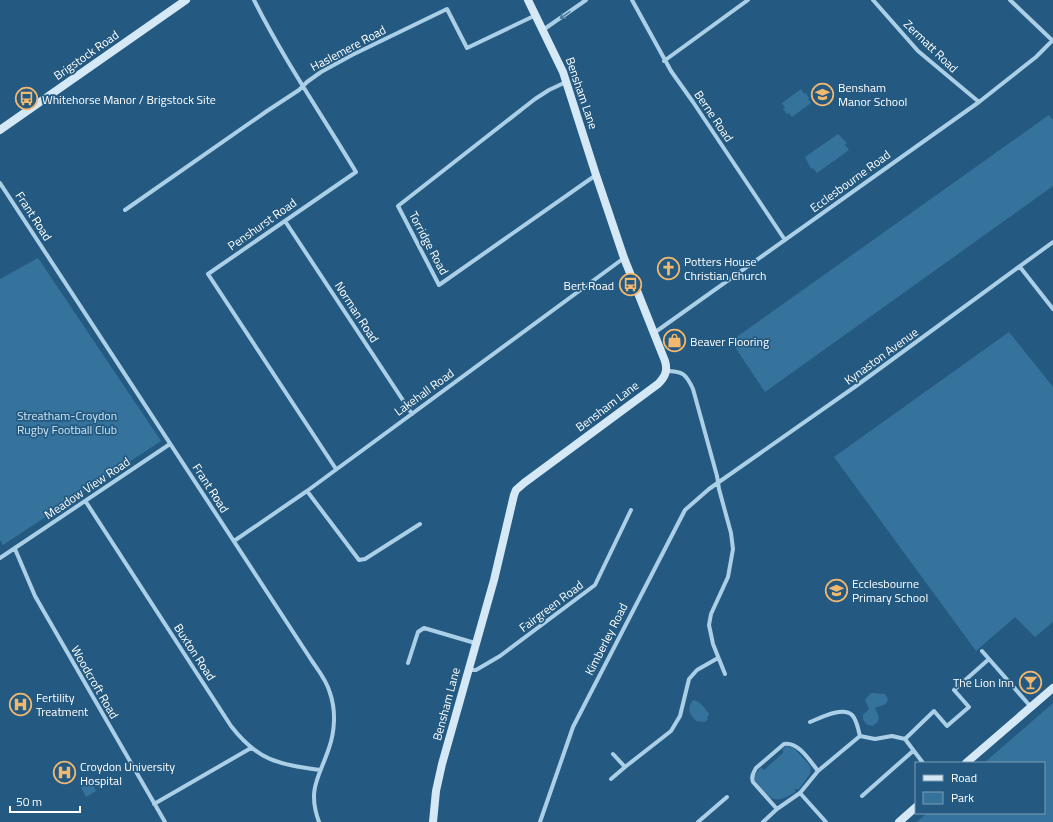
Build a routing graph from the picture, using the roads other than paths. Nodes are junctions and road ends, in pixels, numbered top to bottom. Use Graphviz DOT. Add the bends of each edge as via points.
graph roads {
  1 [pos="186,0"];
  2 [pos="254,0"];
  3 [pos="528,0"];
  4 [pos="586,0"];
  5 [pos="632,0"];
  6 [pos="748,0"];
  7 [pos="873,0"];
  8 [pos="1010,0"];
  9 [pos="536,16"];
  10 [pos="544,30"];
  11 [pos="1053,40"];
  12 [pos="664,62"];
  13 [pos="566,82"];
  14 [pos="303,85"];
  15 [pos="979,102"];
  16 [pos="0,130"];
  17 [pos="596,175"];
  18 [pos="0,183"];
  19 [pos="125,210"];
  20 [pos="285,221"];
  21 [pos="785,240"];
  22 [pos="1053,242"];
  23 [pos="624,258"];
  24 [pos="1020,267"];
  25 [pos="1053,309"];
  26 [pos="654,334"];
  27 [pos="666,371"];
  28 [pos="412,414"];
  29 [pos="170,444"];
  30 [pos="336,469"];
  31 [pos="718,482"];
  32 [pos="307,491"];
  33 [pos="86,502"];
  34 [pos="631,510"];
  35 [pos="420,524"];
  36 [pos="234,541"];
  37 [pos="15,548"];
  38 [pos="0,558"];
  39 [pos="475,643"];
  40 [pos="982,651"];
  41 [pos="718,658"];
  42 [pos="989,659"];
  43 [pos="408,663"];
  44 [pos="467,670"];
  45 [pos="725,674"];
  46 [pos="1053,688"];
  47 [pos="1031,707"];
  48 [pos="810,722"];
  49 [pos="860,736"];
  50 [pos="905,739"];
  51 [pos="250,748"];
  52 [pos="913,751"];
  53 [pos="613,754"];
  54 [pos="922,762"];
  55 [pos="967,762"];
  56 [pos="625,767"];
  57 [pos="320,770"];
  58 [pos="818,771"];
  59 [pos="611,779"];
  60 [pos="800,793"];
  61 [pos="862,796"];
  62 [pos="727,797"];
  63 [pos="154,804"];
  64 [pos="915,808"];
  65 [pos="777,809"];
  66 [pos="165,822"];
  67 [pos="319,822"];
  68 [pos="433,822"];
  69 [pos="540,822"];
  70 [pos="698,822"];
  71 [pos="763,822"];
  72 [pos="826,822"];
  73 [pos="899,822"];
  1 -- 16 [label="street, Brigstock Road"];
  2 -- 14 [label="street, Penshurst Road" via="280,50"];
  3 -- 9 [label="street, Bensham Lane"];
  4 -- 10 [label="street, one-way"];
  5 -- 12 [label="street, Berne Road"];
  6 -- 12 [label="street"];
  7 -- 15 [label="street, Zermatt Road" via="918,51"];
  8 -- 11 [label="street"];
  9 -- 10 [label="street, Bensham Lane"];
  9 -- 14 [label="street, Haslemere Road" via="467,48 447,9 337,63"];
  10 -- 13 [label="street, Bensham Lane"];
  11 -- 15 [label="street, Ecclesbourne Road" via="1036,57"];
  12 -- 21 [label="street, Berne Road"];
  13 -- 17 [label="street, Bensham Lane"];
  13 -- 17 [label="street, Torridge Road" via="535,99 398,206 440,285"];
  14 -- 19 [label="street, Haslemere Road"];
  14 -- 20 [label="street, Penshurst Road" via="356,172"];
  15 -- 21 [label="street, Ecclesbourne Road"];
  17 -- 23 [label="street, Bensham Lane"];
  18 -- 29 [label="street, Frant Road"];
  20 -- 28 [label="street, Norman Road"];
  20 -- 30 [label="street, Penshurst Road" via="208,274"];
  21 -- 26 [label="street, Ecclesbourne Road"];
  22 -- 24 [label="street, Kynaston Avenue"];
  23 -- 26 [label="street, Bensham Lane"];
  23 -- 28 [label="street, Lakehall Road"];
  24 -- 25 [label="street"];
  24 -- 31 [label="street, Kynaston Avenue"];
  26 -- 27 [label="street, Bensham Lane" via="666,364"];
  27 -- 31 [label="street" via="682,373 692,386"];
  27 -- 39 [label="street, Bensham Lane" via="658,384 516,490 494,580"];
  28 -- 30 [label="street, Lakehall Road"];
  29 -- 33 [label="street, Meadow View Road"];
  29 -- 36 [label="street, Frant Road"];
  30 -- 32 [label="street, Lakehall Road"];
  31 -- 41 [label="street" via="733,546 728,577 709,620"];
  31 -- 69 [label="street, Kimberley Road" via="688,507 675,526 573,727"];
  32 -- 35 [label="street" via="359,560 365,559"];
  32 -- 36 [label="street, Lakehall Road"];
  33 -- 37 [label="street, Meadow View Road"];
  33 -- 51 [label="street, Buxton Road" via="232,726"];
  34 -- 44 [label="street, Fairgreen Road" via="595,584 500,656 476,670"];
  36 -- 57 [label="street, Frant Road" via="330,691 333,730 330,747"];
  37 -- 38 [label="street, Meadow View Road"];
  37 -- 63 [label="street, Woodcroft Road" via="35,596"];
  39 -- 43 [label="street" via="424,628 418,632"];
  39 -- 44 [label="street, Bensham Lane"];
  40 -- 42 [label="street"];
  41 -- 45 [label="street"];
  41 -- 56 [label="street" via="697,670 689,679 680,716 671,731"];
  42 -- 47 [label="street"];
  42 -- 50 [label="street" via="954,690 969,707 947,726 934,711"];
  44 -- 68 [label="street, Bensham Lane" via="440,771"];
  46 -- 47 [label="street"];
  47 -- 55 [label="street"];
  48 -- 49 [label="street" via="842,711 848,712 856,721"];
  49 -- 50 [label="street" via="875,740 892,736"];
  49 -- 58 [label="street"];
  50 -- 52 [label="street"];
  51 -- 57 [label="street, Buxton Road" via="282,764"];
  51 -- 63 [label="street"];
  52 -- 54 [label="street"];
  52 -- 61 [label="street"];
  53 -- 56 [label="street"];
  56 -- 59 [label="street"];
  57 -- 67 [label="street, Frant Road" via="314,799"];
  58 -- 60 [label="street"];
  58 -- 65 [label="street" via="796,746 786,744 756,768 752,777 753,782"];
  60 -- 65 [label="street"];
  60 -- 72 [label="street"];
  62 -- 70 [label="street"];
  63 -- 66 [label="street, Woodcroft Road"];
  64 -- 73 [label="street"];
  65 -- 71 [label="street"];
}
